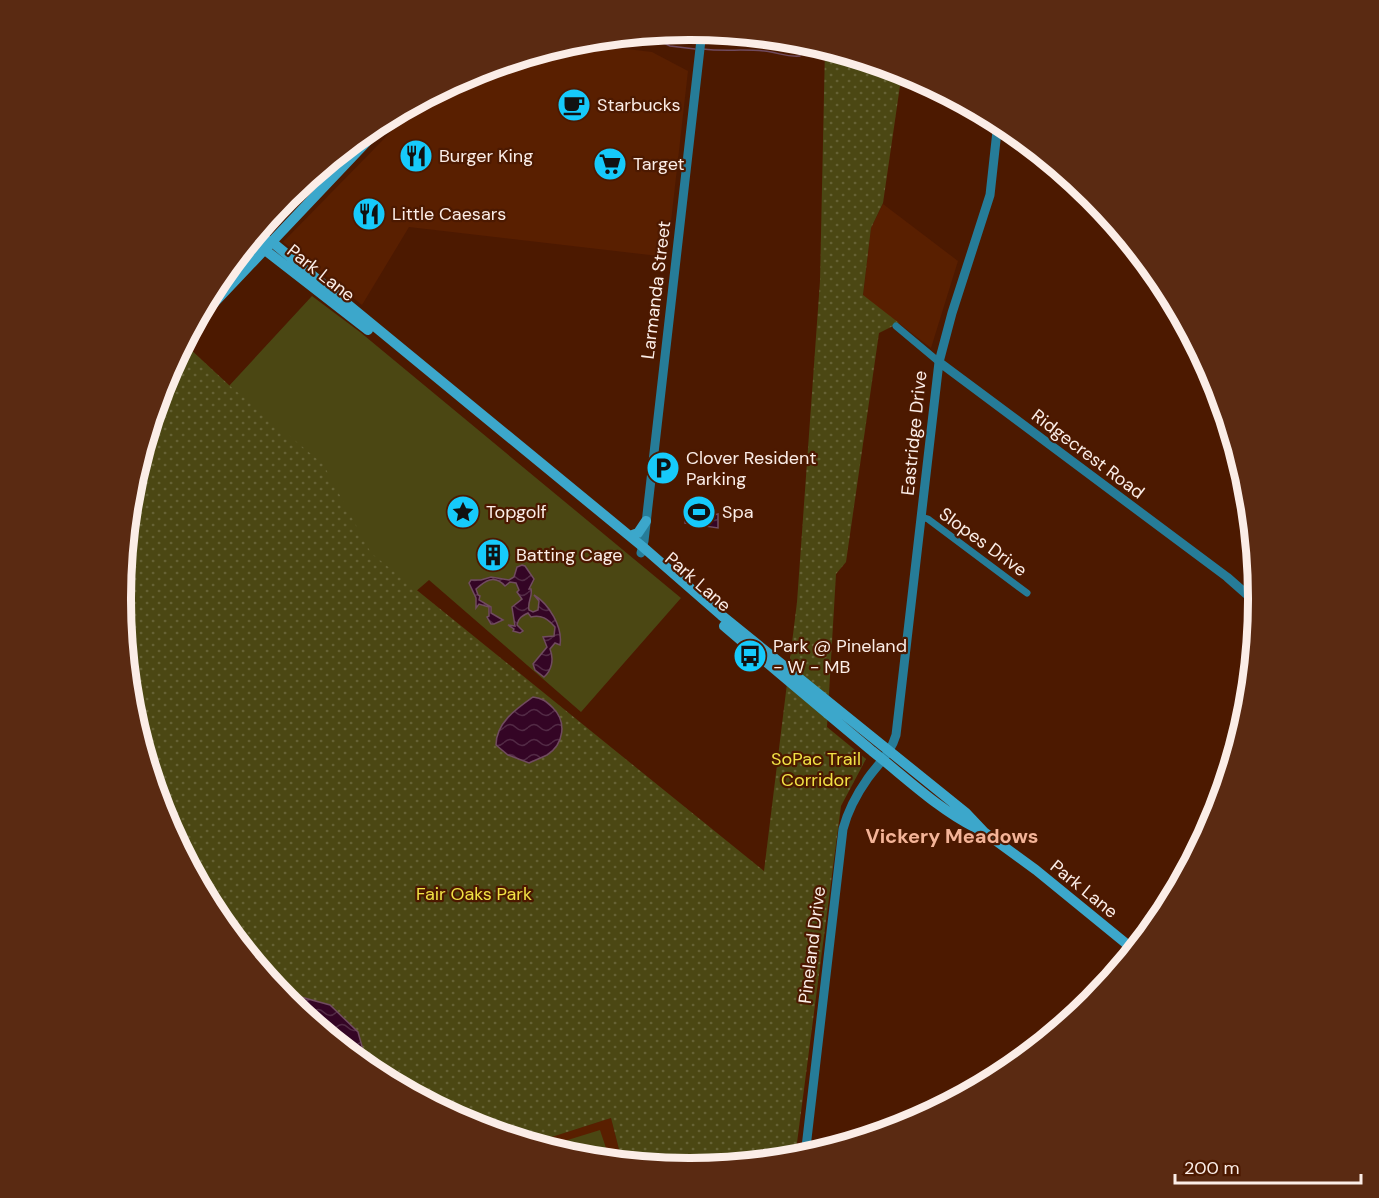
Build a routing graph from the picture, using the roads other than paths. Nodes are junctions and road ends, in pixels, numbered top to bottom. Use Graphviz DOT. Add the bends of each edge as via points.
graph roads {
  1 [pos="701,41"];
  2 [pos="997,133"];
  3 [pos="344,161"];
  4 [pos="262,240"];
  5 [pos="268,246"];
  6 [pos="220,298"];
  7 [pos="896,326"];
  8 [pos="939,362"];
  9 [pos="921,517"];
  10 [pos="646,521"];
  11 [pos="630,536"];
  12 [pos="642,550"];
  13 [pos="1027,593"];
  14 [pos="1248,595"];
  15 [pos="886,756"];
  16 [pos="1127,946"];
  17 [pos="806,1145"];
  1 -- 10 [label="street, Larmanda Street"];
  2 -- 8 [label="street, Eastridge Drive" via="990,195"];
  3 -- 5 [label="main road"];
  4 -- 5 [label="main road, Park Lane"];
  5 -- 6 [label="main road"];
  5 -- 11 [label="main road, Park Lane"];
  5 -- 12 [label="main road, Park Lane"];
  7 -- 8 [label="street, Ridgecrest Road"];
  8 -- 9 [label="street, Eastridge Drive"];
  8 -- 14 [label="street, Ridgecrest Road"];
  9 -- 13 [label="street, Slopes Drive"];
  9 -- 15 [label="street, Eastridge Drive" via="898,726"];
  10 -- 11 [label="main road" via="638,533"];
  10 -- 12 [label="street, Larmanda Street"];
  11 -- 12 [label="main road, Park Lane"];
  12 -- 15 [label="main road, Park Lane"];
  15 -- 16 [label="main road, Park Lane" via="962,821 1036,870"];
  15 -- 17 [label="street, Pineland Drive" via="858,792 843,829"];
}
